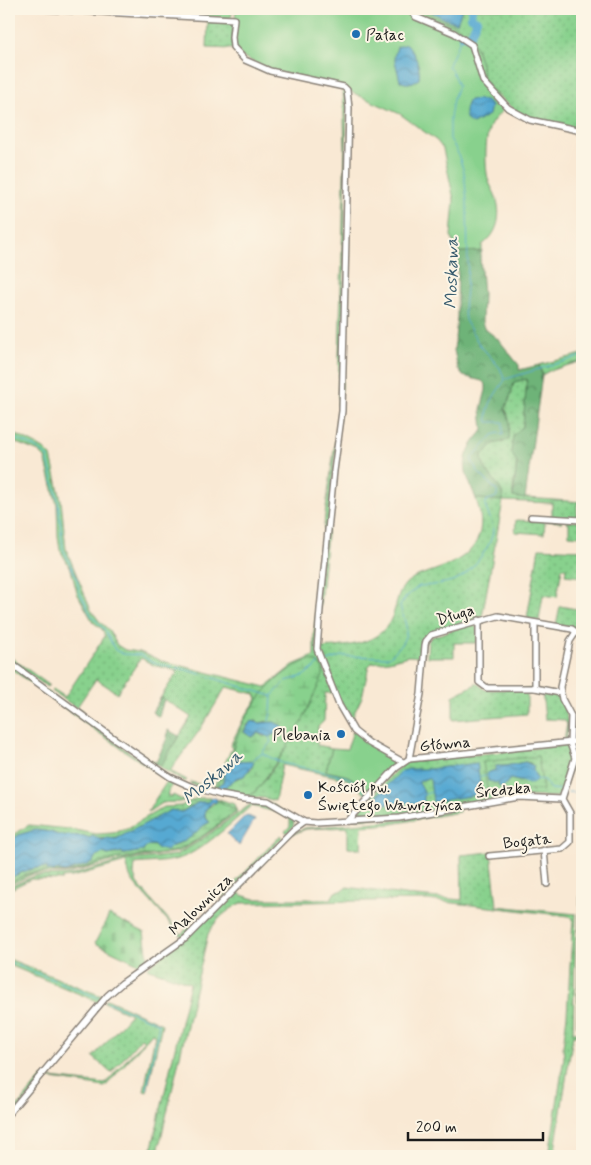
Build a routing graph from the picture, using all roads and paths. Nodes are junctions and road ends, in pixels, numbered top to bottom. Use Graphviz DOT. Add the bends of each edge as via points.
graph roads {
  1 [pos="45,9"];
  2 [pos="409,9"];
  3 [pos="582,131"];
  4 [pos="532,517"];
  5 [pos="582,520"];
  6 [pos="478,620"];
  7 [pos="535,623"];
  8 [pos="579,632"];
  9 [pos="9,662"];
  10 [pos="536,688"];
  11 [pos="560,693"];
  12 [pos="582,742"];
  13 [pos="570,743"];
  14 [pos="575,758"];
  15 [pos="409,759"];
  16 [pos="403,762"];
  17 [pos="562,799"];
  18 [pos="304,822"];
  19 [pos="347,822"];
  20 [pos="544,850"];
  21 [pos="489,856"];
  22 [pos="547,884"];
  23 [pos="9,1114"];
  1 -- 16 [label="street" via="234,19 233,47 245,60 270,71 347,90 342,411 317,643 339,706 354,731"];
  2 -- 3 [label="street" via="416,18 454,33 472,45 483,81 508,108 530,120"];
  4 -- 5 [label="street"];
  6 -- 7 [label="street, Długa" via="498,616"];
  6 -- 10 [label="street" via="479,682 487,688"];
  6 -- 15 [label="street, Długa" via="431,635 426,640 422,687"];
  7 -- 8 [label="street, Długa"];
  7 -- 10 [label="street"];
  8 -- 11 [label="street" via="570,641"];
  9 -- 18 [label="street, Średzka" via="170,777 222,795 268,801"];
  10 -- 11 [label="street"];
  11 -- 13 [label="street" via="571,716"];
  12 -- 13 [label="street, Główna"];
  12 -- 14 [label="street"];
  13 -- 14 [label="street"];
  13 -- 15 [label="street, Główna"];
  14 -- 17 [label="street"];
  15 -- 16 [label="street, Główna"];
  16 -- 19 [label="street, Główna"];
  17 -- 19 [label="street, Średzka" via="519,797 399,818"];
  17 -- 20 [label="street, Bogata" via="571,818 570,842 562,849"];
  18 -- 19 [label="street, Średzka"];
  18 -- 23 [label="street, Malownicza" via="186,938 107,996"];
  20 -- 21 [label="street, Bogata"];
  20 -- 22 [label="street"];
}
